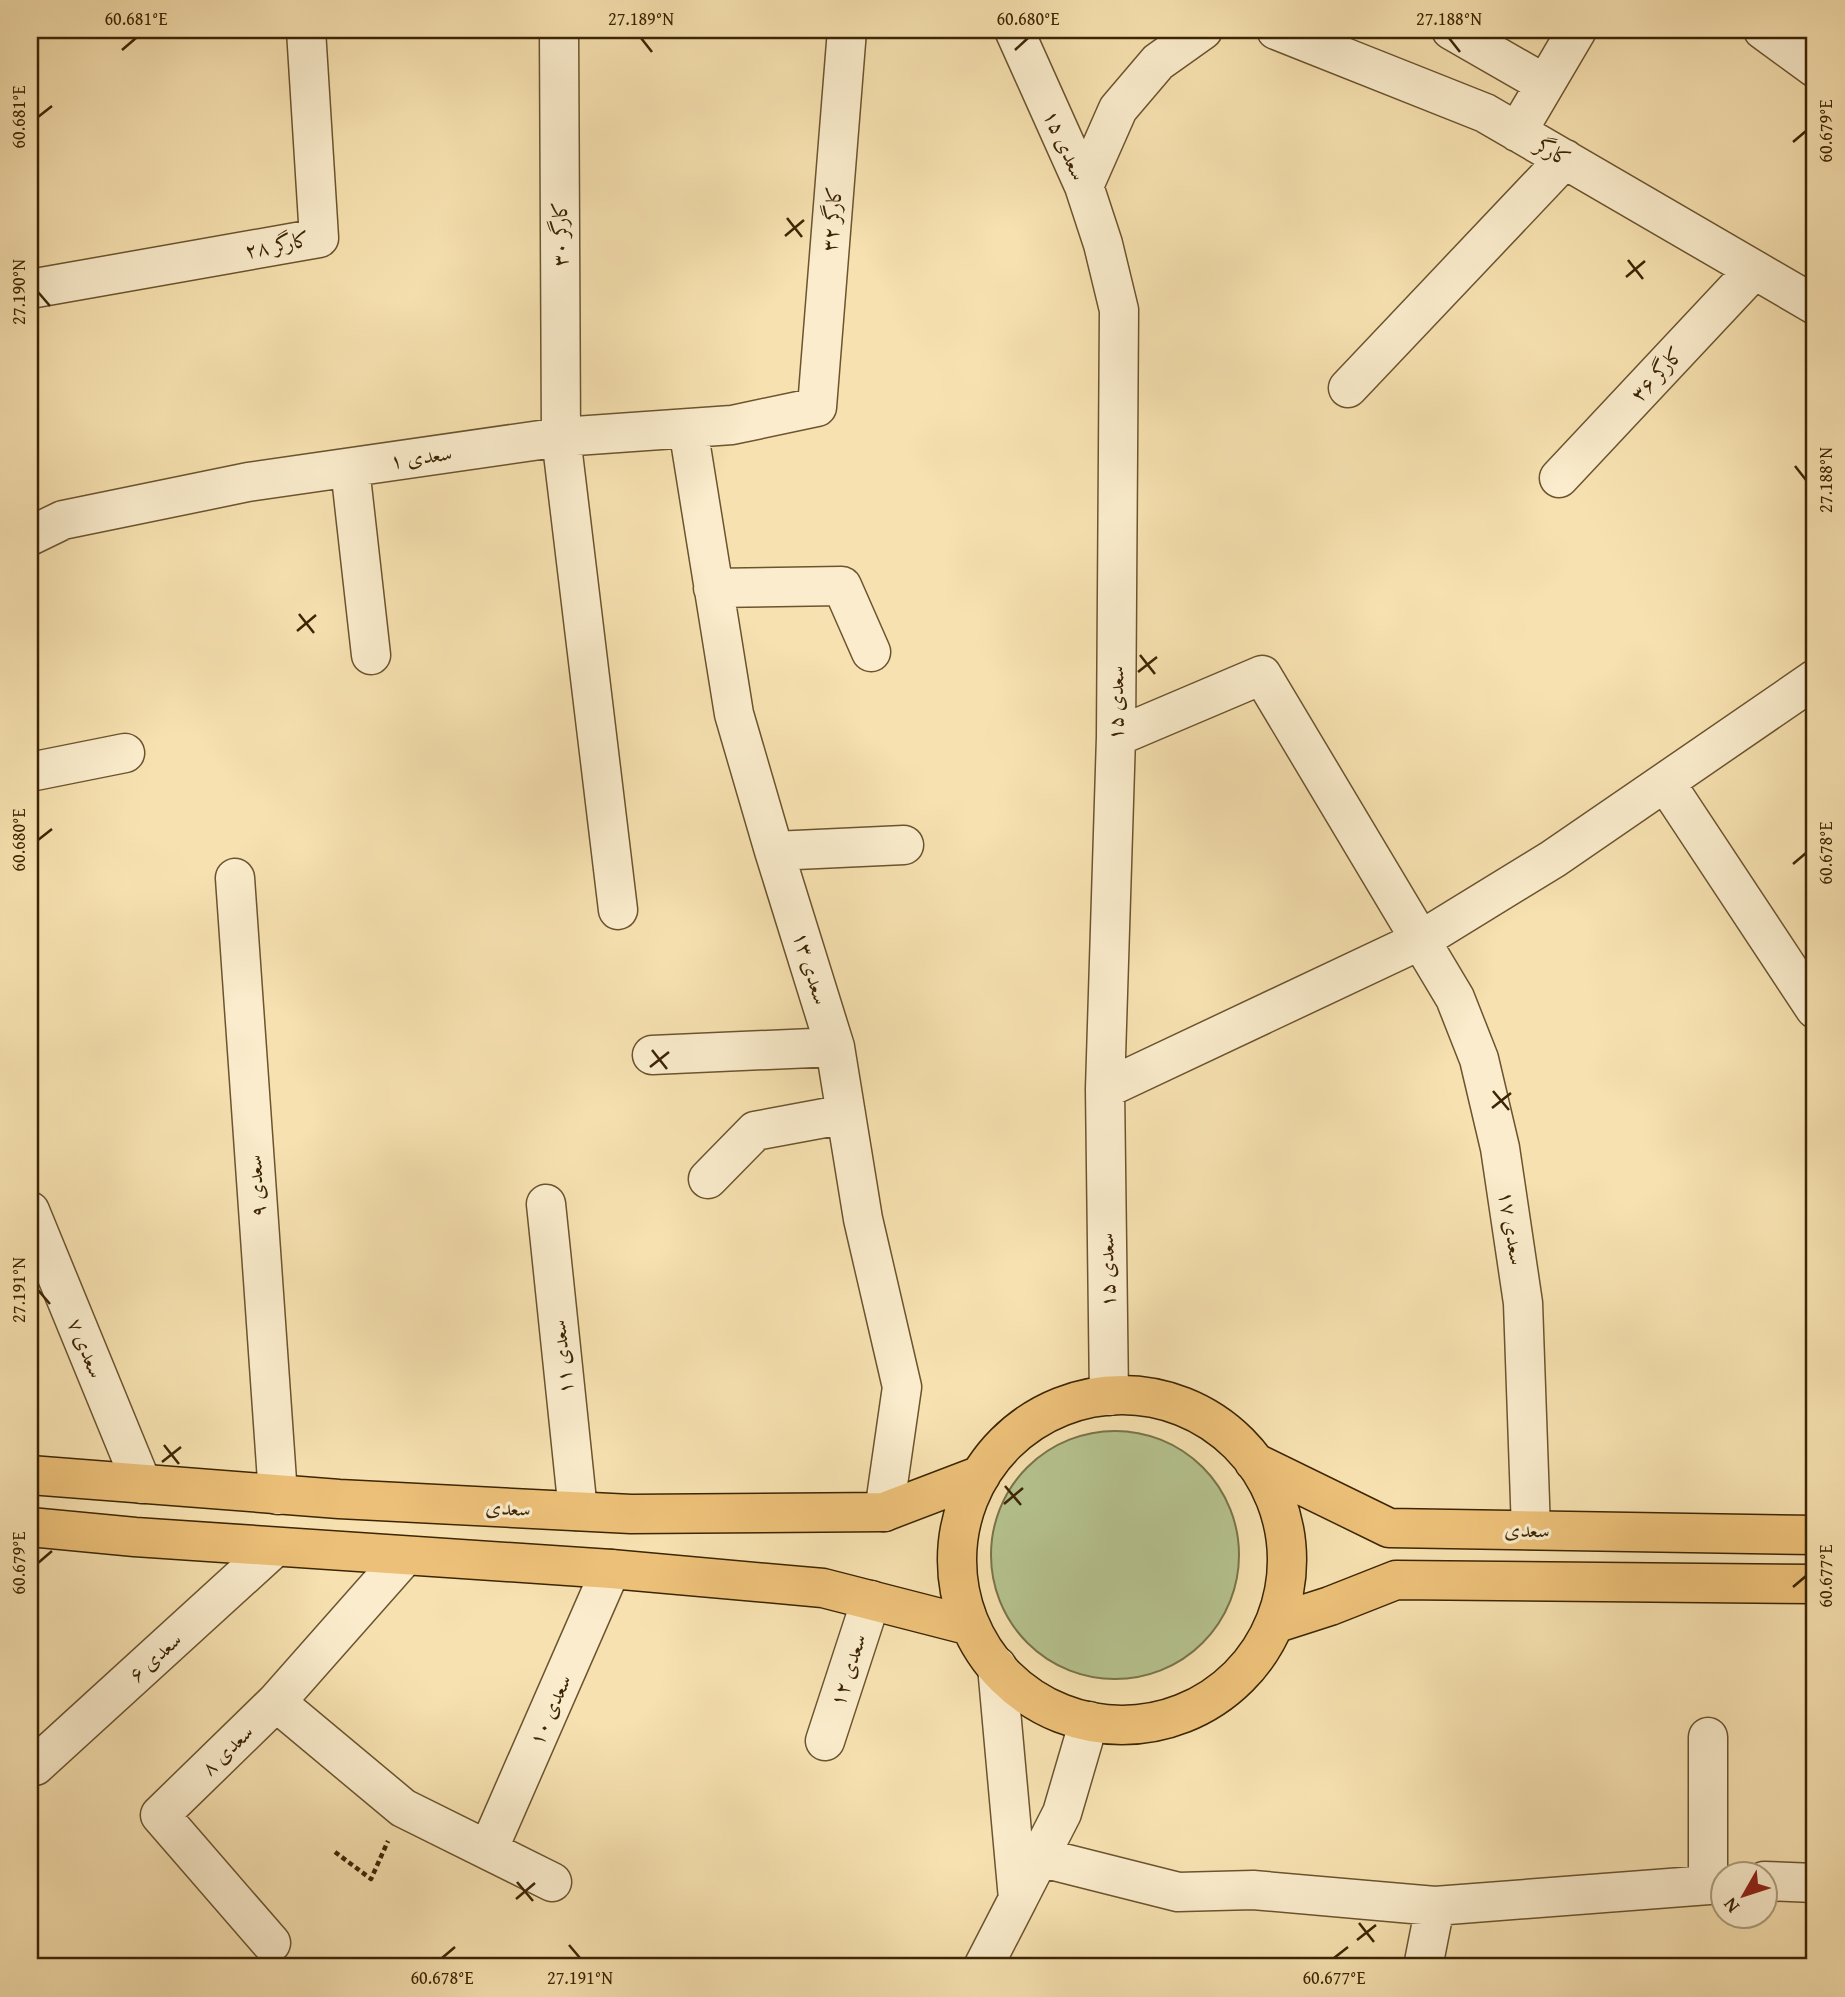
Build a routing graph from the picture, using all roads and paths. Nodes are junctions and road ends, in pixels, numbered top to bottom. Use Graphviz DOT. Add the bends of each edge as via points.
graph roads {
  1 [pos="306,30"];
  2 [pos="559,30"];
  3 [pos="847,30"];
  4 [pos="1014,30"];
  5 [pos="1203,30"];
  6 [pos="1276,30"];
  7 [pos="1451,30"];
  8 [pos="1577,30"];
  9 [pos="1763,30"];
  10 [pos="1815,68"];
  11 [pos="1545,84"];
  12 [pos="1517,132"];
  13 [pos="1564,159"];
  14 [pos="1084,186"];
  15 [pos="1754,270"];
  16 [pos="30,289"];
  17 [pos="1815,305"];
  18 [pos="1349,388"];
  19 [pos="817,408"];
  20 [pos="688,428"];
  21 [pos="561,437"];
  22 [pos="350,468"];
  23 [pos="1559,478"];
  24 [pos="30,536"];
  25 [pos="713,588"];
  26 [pos="871,652"];
  27 [pos="371,655"];
  28 [pos="1815,678"];
  29 [pos="1116,737"];
  30 [pos="125,753"];
  31 [pos="30,772"];
  32 [pos="1665,782"];
  33 [pos="904,845"];
  34 [pos="774,851"];
  35 [pos="235,878"];
  36 [pos="618,910"];
  37 [pos="1422,940"];
  38 [pos="1815,1009"];
  39 [pos="835,1047"];
  40 [pos="652,1055"];
  41 [pos="1105,1089"];
  42 [pos="846,1114"];
  43 [pos="708,1179"];
  44 [pos="545,1204"];
  45 [pos="30,1211"];
  46 [pos="1109,1396"];
  47 [pos="1254,1462"];
  48 [pos="30,1475"];
  49 [pos="981,1475"];
  50 [pos="142,1484"];
  51 [pos="278,1495"];
  52 [pos="578,1511"];
  53 [pos="884,1512"];
  54 [pos="30,1527"];
  55 [pos="1531,1531"];
  56 [pos="1815,1535"];
  57 [pos="275,1547"];
  58 [pos="405,1556"];
  59 [pos="611,1569"];
  60 [pos="1815,1584"];
  61 [pos="871,1600"];
  62 [pos="1274,1624"];
  63 [pos="971,1626"];
  64 [pos="997,1666"];
  65 [pos="276,1702"];
  66 [pos="1089,1721"];
  67 [pos="1708,1737"];
  68 [pos="825,1741"];
  69 [pos="35,1766"];
  70 [pos="403,1808"];
  71 [pos="488,1850"];
  72 [pos="335,1853"];
  73 [pos="1040,1857"];
  74 [pos="1714,1860"];
  75 [pos="552,1882"];
  76 [pos="1778,1882"];
  77 [pos="1815,1883"];
  78 [pos="1708,1885"];
  79 [pos="1018,1899"];
  80 [pos="1435,1906"];
  81 [pos="271,1943"];
  82 [pos="983,1967"];
  83 [pos="1423,1967"];
  1 -- 16 [label="street, کارگر ۲۸" via="319,239"];
  2 -- 21 [label="street, کارگر ۳۰"];
  3 -- 19 [label="street, کارگر ۳۲"];
  4 -- 14 [label="street, سعدی ۱۵"];
  5 -- 14 [label="street" via="1157,62 1118,109"];
  6 -- 12 [label="street, کارگر" via="1485,113"];
  7 -- 11 [label="street"];
  8 -- 11 [label="street"];
  9 -- 10 [label="street"];
  11 -- 12 [label="street"];
  12 -- 13 [label="street, کارگر"];
  13 -- 15 [label="street, کارگر"];
  13 -- 18 [label="street"];
  14 -- 29 [label="street, سعدی ۱۵" via="1119,310"];
  15 -- 17 [label="street, کارگر"];
  15 -- 23 [label="street, کارگر ۳۶"];
  19 -- 20 [label="street, سعدی ۱" via="732,425"];
  20 -- 21 [label="street, سعدی ۱"];
  20 -- 25 [label="street, سعدی ۱۳"];
  21 -- 22 [label="street, سعدی ۱"];
  21 -- 36 [label="street, کارگر ۳۰"];
  22 -- 24 [label="street, سعدی ۱" via="248,482 64,520"];
  22 -- 27 [label="street"];
  25 -- 26 [label="street" via="842,586"];
  25 -- 34 [label="street, سعدی ۱۳" via="734,714"];
  28 -- 32 [label="street"];
  29 -- 37 [label="street, سعدی ۱۷" via="1262,675"];
  29 -- 41 [label="street, سعدی ۱۵"];
  30 -- 31 [label="street"];
  32 -- 37 [label="street" via="1553,859"];
  32 -- 38 [label="street"];
  33 -- 34 [label="street"];
  34 -- 39 [label="street, سعدی ۱۳"];
  35 -- 51 [label="street, سعدی ۹"];
  37 -- 41 [label="street"];
  37 -- 55 [label="street, سعدی ۱۷" via="1455,998 1479,1059 1500,1147 1523,1303"];
  39 -- 40 [label="street"];
  39 -- 42 [label="street, سعدی ۱۳"];
  41 -- 46 [label="street, سعدی ۱۵"];
  42 -- 43 [label="street" via="755,1131"];
  42 -- 53 [label="street, سعدی ۱۳" via="863,1219 902,1387"];
  44 -- 52 [label="street, سعدی ۱۱"];
  45 -- 50 [label="street, سعدی ۷"];
  46 -- 47 [label="main road" via="1146,1397 1189,1410 1227,1434"];
  46 -- 49 [label="main road" via="1067,1405 1037,1419 1014,1435"];
  47 -- 55 [label="main road, سعدی" via="1389,1528"];
  47 -- 62 [label="main road" via="1274,1498 1286,1542 1284,1588"];
  48 -- 50 [label="main road, سعدی"];
  49 -- 53 [label="main road, سعدی"];
  49 -- 63 [label="main road" via="963,1516 958,1550 959,1584"];
  50 -- 51 [label="main road, سعدی"];
  51 -- 52 [label="main road, سعدی"];
  52 -- 53 [label="main road, سعدی"];
  54 -- 57 [label="main road"];
  55 -- 56 [label="main road, سعدی"];
  57 -- 58 [label="main road"];
  57 -- 69 [label="street, سعدی ۶"];
  58 -- 59 [label="main road"];
  58 -- 65 [label="street, سعدی ۸"];
  59 -- 61 [label="main road" via="824,1588"];
  59 -- 71 [label="street, سعدی ۱۰"];
  60 -- 62 [label="main road" via="1396,1580"];
  61 -- 63 [label="main road"];
  61 -- 68 [label="street, سعدی ۱۲"];
  62 -- 66 [label="main road" via="1247,1669 1203,1704 1145,1724"];
  63 -- 64 [label="main road"];
  64 -- 66 [label="main road" via="1040,1703"];
  64 -- 79 [label="street"];
  65 -- 70 [label="street"];
  65 -- 81 [label="street, سعدی ۸" via="160,1815"];
  66 -- 73 [label="street" via="1062,1814"];
  67 -- 74 [label="street"];
  70 -- 71 [label="street"];
  70 -- 72 [label="path" via="371,1879"];
  71 -- 75 [label="street"];
  73 -- 79 [label="street"];
  73 -- 80 [label="street" via="1178,1892 1253,1890"];
  76 -- 77 [label="street"];
  78 -- 80 [label="street"];
  79 -- 82 [label="street"];
  80 -- 83 [label="street"];
}
